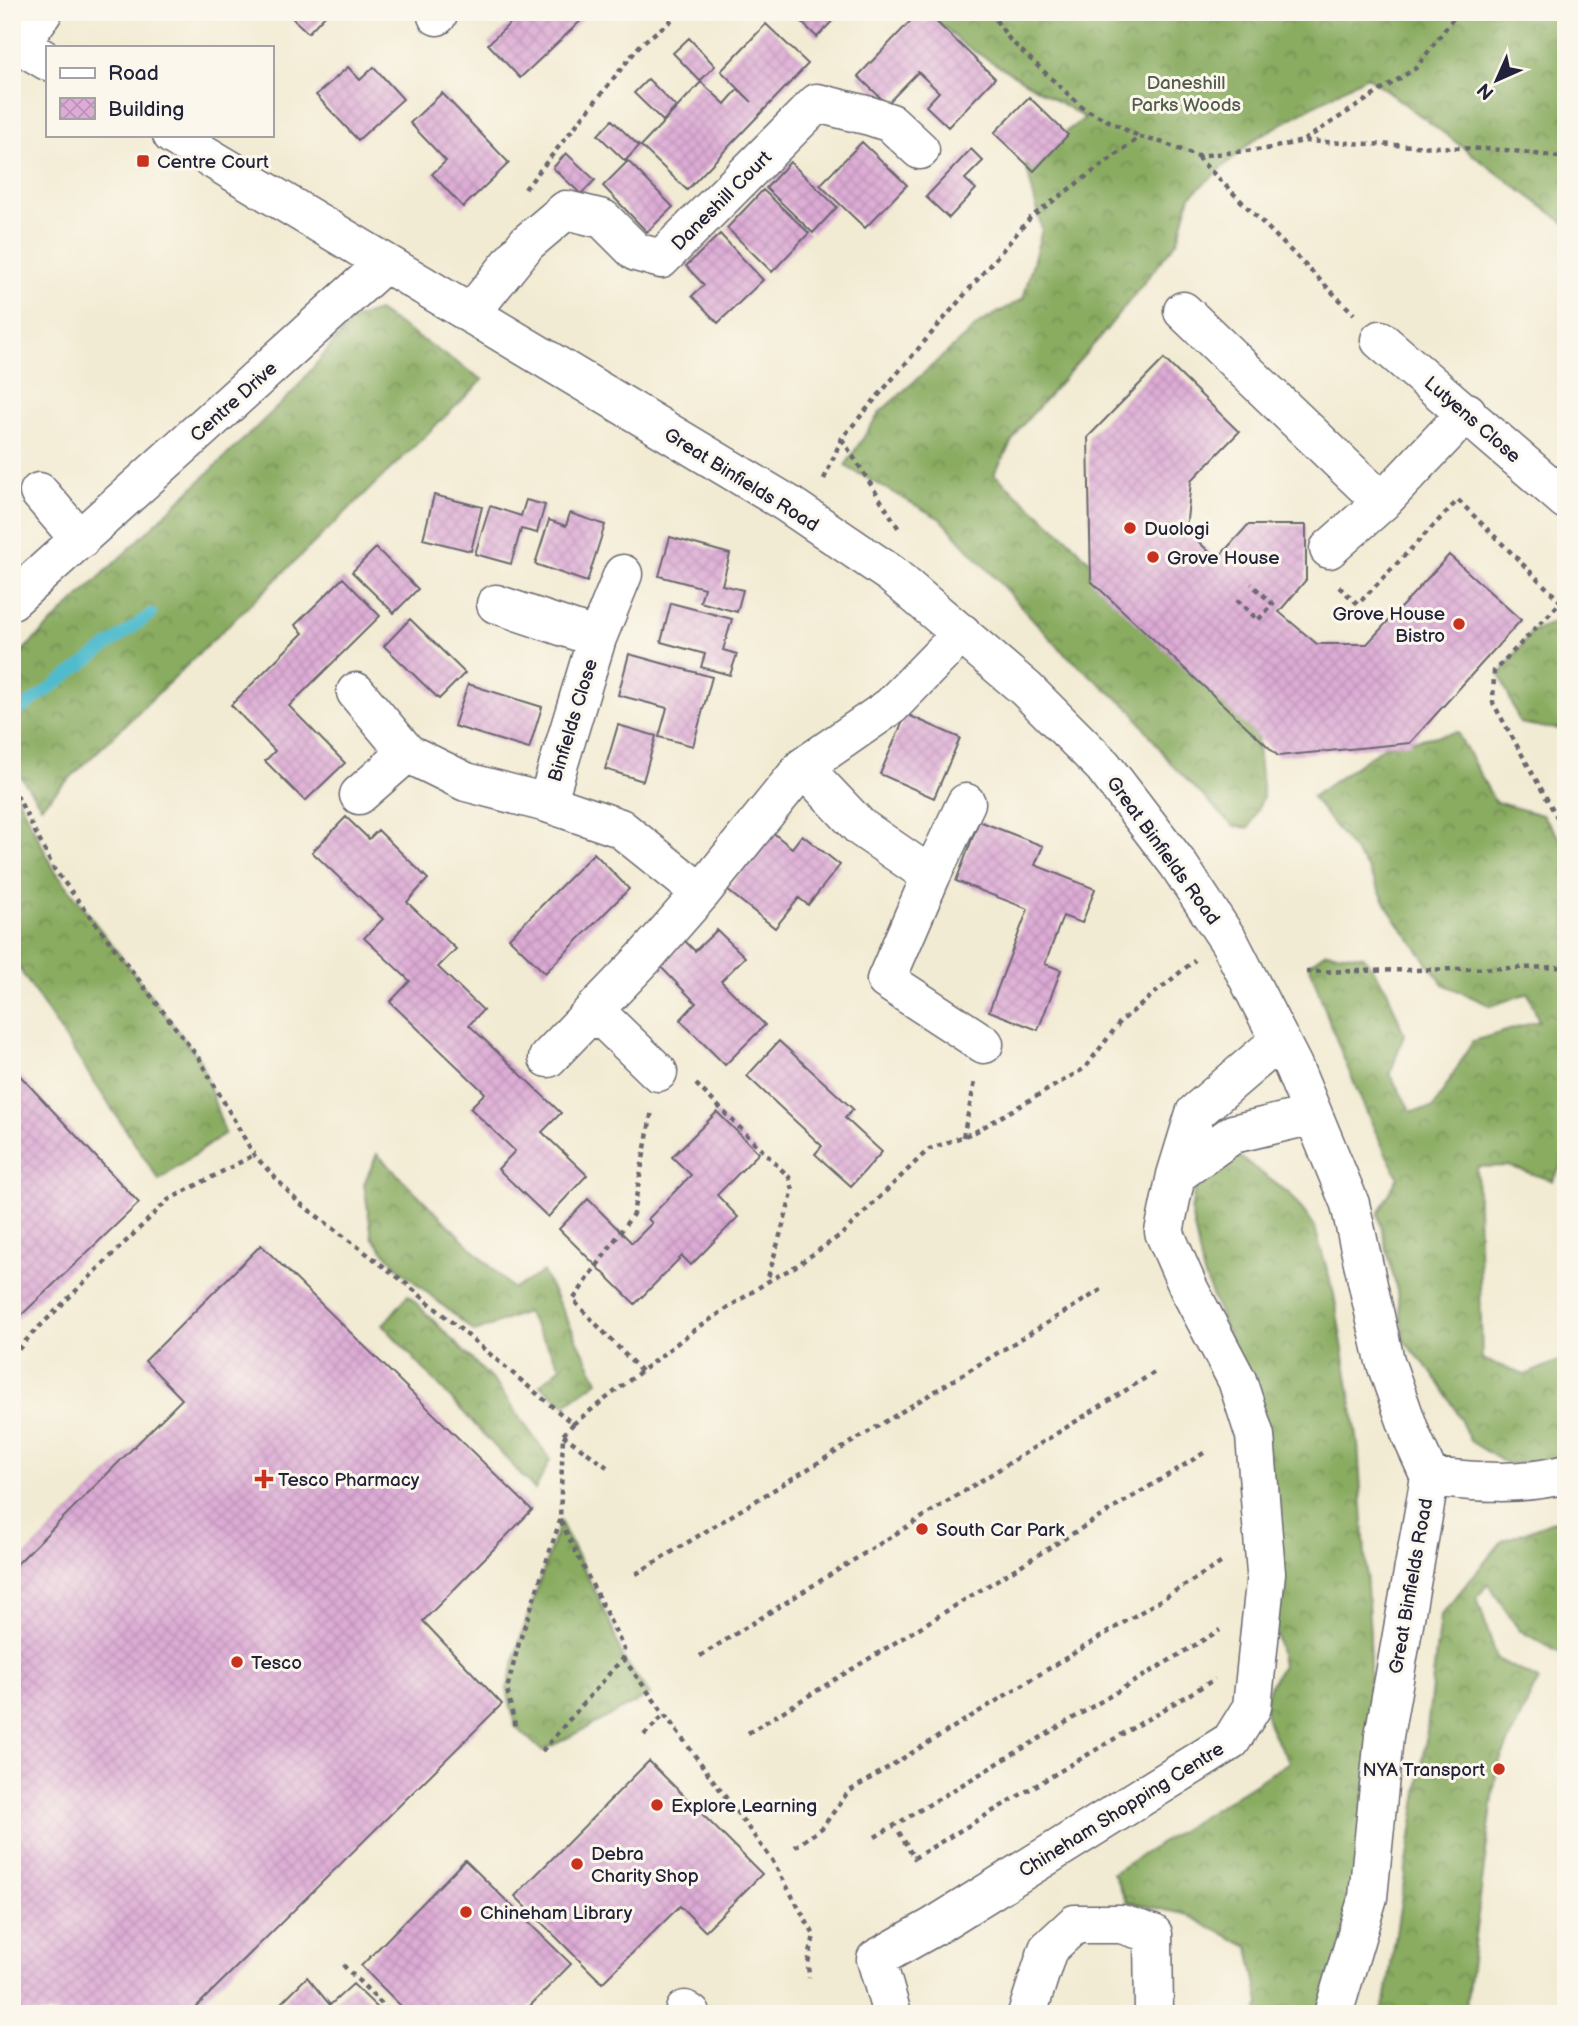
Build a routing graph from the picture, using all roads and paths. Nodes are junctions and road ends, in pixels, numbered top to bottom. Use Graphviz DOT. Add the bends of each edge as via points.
graph roads {
  1 [pos="43,12"];
  2 [pos="682,12"];
  3 [pos="990,12"];
  4 [pos="1458,12"];
  5 [pos="27,49"];
  6 [pos="174,136"];
  7 [pos="1140,137"];
  8 [pos="1304,141"];
  9 [pos="920,150"];
  10 [pos="1196,156"];
  11 [pos="1566,158"];
  12 [pos="523,191"];
  13 [pos="386,263"];
  14 [pos="1183,311"];
  15 [pos="470,314"];
  16 [pos="1380,340"];
  17 [pos="1466,412"];
  18 [pos="842,438"];
  19 [pos="822,484"];
  20 [pos="38,492"];
  21 [pos="1566,500"];
  22 [pos="1382,502"];
  23 [pos="900,530"];
  24 [pos="80,540"];
  25 [pos="1329,549"];
  26 [pos="623,574"];
  27 [pos="1251,584"];
  28 [pos="12,600"];
  29 [pos="1237,600"];
  30 [pos="496,604"];
  31 [pos="962,633"];
  32 [pos="597,638"];
  33 [pos="356,692"];
  34 [pos="407,753"];
  35 [pos="803,767"];
  36 [pos="12,786"];
  37 [pos="359,794"];
  38 [pos="547,803"];
  39 [pos="967,803"];
  40 [pos="1566,833"];
  41 [pos="931,876"];
  42 [pos="701,893"];
  43 [pos="1199,956"];
  44 [pos="1566,967"];
  45 [pos="1306,972"];
  46 [pos="595,1011"];
  47 [pos="1280,1040"];
  48 [pos="984,1044"];
  49 [pos="548,1058"];
  50 [pos="674,1075"];
  51 [pos="1313,1115"];
  52 [pos="963,1137"];
  53 [pos="254,1155"];
  54 [pos="1176,1175"];
  55 [pos="766,1282"];
  56 [pos="1104,1288"];
  57 [pos="12,1357"];
  58 [pos="641,1371"];
  59 [pos="1155,1372"];
  60 [pos="573,1424"];
  61 [pos="563,1435"];
  62 [pos="1208,1451"];
  63 [pos="607,1467"];
  64 [pos="1566,1474"];
  65 [pos="1430,1477"];
  66 [pos="560,1521"];
  67 [pos="1224,1561"];
  68 [pos="636,1574"];
  69 [pos="1230,1624"];
  70 [pos="1258,1654"];
  71 [pos="700,1656"];
  72 [pos="623,1658"];
  73 [pos="665,1714"];
  74 [pos="515,1726"];
  75 [pos="748,1733"];
  76 [pos="644,1735"];
  77 [pos="542,1751"];
  78 [pos="899,1832"];
  79 [pos="875,1837"];
  80 [pos="795,1847"];
  81 [pos="343,1965"];
  82 [pos="809,1978"];
  83 [pos="392,2014"];
  84 [pos="892,2014"];
  85 [pos="1027,2014"];
  86 [pos="1154,2014"];
  87 [pos="1333,2014"];
  1 -- 5 [label="street"];
  2 -- 12 [label="path" via="641,44"];
  3 -- 7 [label="path" via="1010,40 1083,108"];
  4 -- 8 [label="path" via="1416,68"];
  6 -- 13 [label="street, Great Binfields Road"];
  7 -- 10 [label="path"];
  7 -- 18 [label="path" via="1030,218"];
  8 -- 10 [label="path"];
  8 -- 11 [label="path" via="1506,150"];
  9 -- 15 [label="street, Daneshill Court" via="891,123 817,103 661,259 636,252 603,219 566,210 527,243"];
  10 -- 16 [label="path"];
  13 -- 15 [label="street, Great Binfields Road"];
  13 -- 24 [label="street, Centre Drive"];
  14 -- 22 [label="street"];
  15 -- 31 [label="street, Great Binfields Road" via="788,504 891,574"];
  16 -- 17 [label="street, Lutyens Close"];
  17 -- 21 [label="street, Lutyens Close"];
  17 -- 22 [label="street"];
  18 -- 19 [label="path"];
  18 -- 23 [label="path"];
  20 -- 24 [label="street"];
  22 -- 25 [label="street"];
  24 -- 28 [label="street, Centre Drive"];
  25 -- 40 [label="path" via="1315,565 1358,604 1458,500 1561,602 1494,671 1493,703"];
  26 -- 32 [label="street, Binfields Close"];
  27 -- 29 [label="path" via="1273,604 1258,620"];
  30 -- 32 [label="street, Binfields Close"];
  31 -- 35 [label="street" via="891,706"];
  31 -- 47 [label="street, Great Binfields Road" via="1103,766 1178,864 1230,943"];
  32 -- 38 [label="street, Binfields Close"];
  33 -- 34 [label="street, Binfields Close"];
  34 -- 37 [label="street"];
  34 -- 38 [label="street, Binfields Close" via="466,782"];
  35 -- 41 [label="street" via="860,827"];
  35 -- 42 [label="street"];
  36 -- 53 [label="path" via="54,869 200,1060"];
  38 -- 42 [label="street, Binfields Close" via="620,828"];
  39 -- 41 [label="street"];
  41 -- 48 [label="street" via="886,980"];
  42 -- 46 [label="street"];
  43 -- 52 [label="path" via="1120,1022 1085,1068"];
  44 -- 45 [label="path"];
  46 -- 49 [label="street"];
  46 -- 50 [label="street"];
  47 -- 51 [label="street, Great Binfields Road"];
  47 -- 54 [label="street, Chineham Shopping Centre" via="1195,1113"];
  48 -- 52 [label="path"];
  50 -- 55 [label="path" via="789,1177 793,1190"];
  50 -- 58 [label="path" via="633,1214 573,1300"];
  51 -- 54 [label="street" via="1233,1134"];
  51 -- 65 [label="street, Great Binfields Road" via="1350,1204 1385,1361"];
  52 -- 55 [label="path" via="929,1149 842,1234"];
  53 -- 57 [label="path" via="168,1200"];
  53 -- 60 [label="path" via="297,1201 402,1281"];
  54 -- 70 [label="street, Chineham Shopping Centre" via="1164,1232 1237,1380 1255,1436 1266,1573"];
  55 -- 58 [label="path"];
  56 -- 68 [label="path"];
  58 -- 60 [label="path"];
  59 -- 71 [label="path"];
  60 -- 61 [label="path"];
  61 -- 63 [label="path"];
  61 -- 66 [label="path"];
  62 -- 75 [label="path"];
  64 -- 65 [label="street" via="1489,1483"];
  65 -- 87 [label="street, Great Binfields Road" via="1384,1736 1368,1897"];
  66 -- 72 [label="path" via="624,1649"];
  66 -- 74 [label="path" via="507,1689"];
  67 -- 80 [label="path" via="848,1792 822,1828"];
  69 -- 79 [label="path"];
  70 -- 78 [label="path" via="914,1858"];
  70 -- 84 [label="street, Chineham Shopping Centre" via="1252,1707 1231,1741 876,1959"];
  72 -- 73 [label="path"];
  72 -- 77 [label="path"];
  73 -- 76 [label="path"];
  73 -- 82 [label="path" via="772,1860 814,1936"];
  81 -- 83 [label="path"];
  85 -- 86 [label="street" via="1048,1949 1076,1924 1121,1924 1153,1934"];
}
